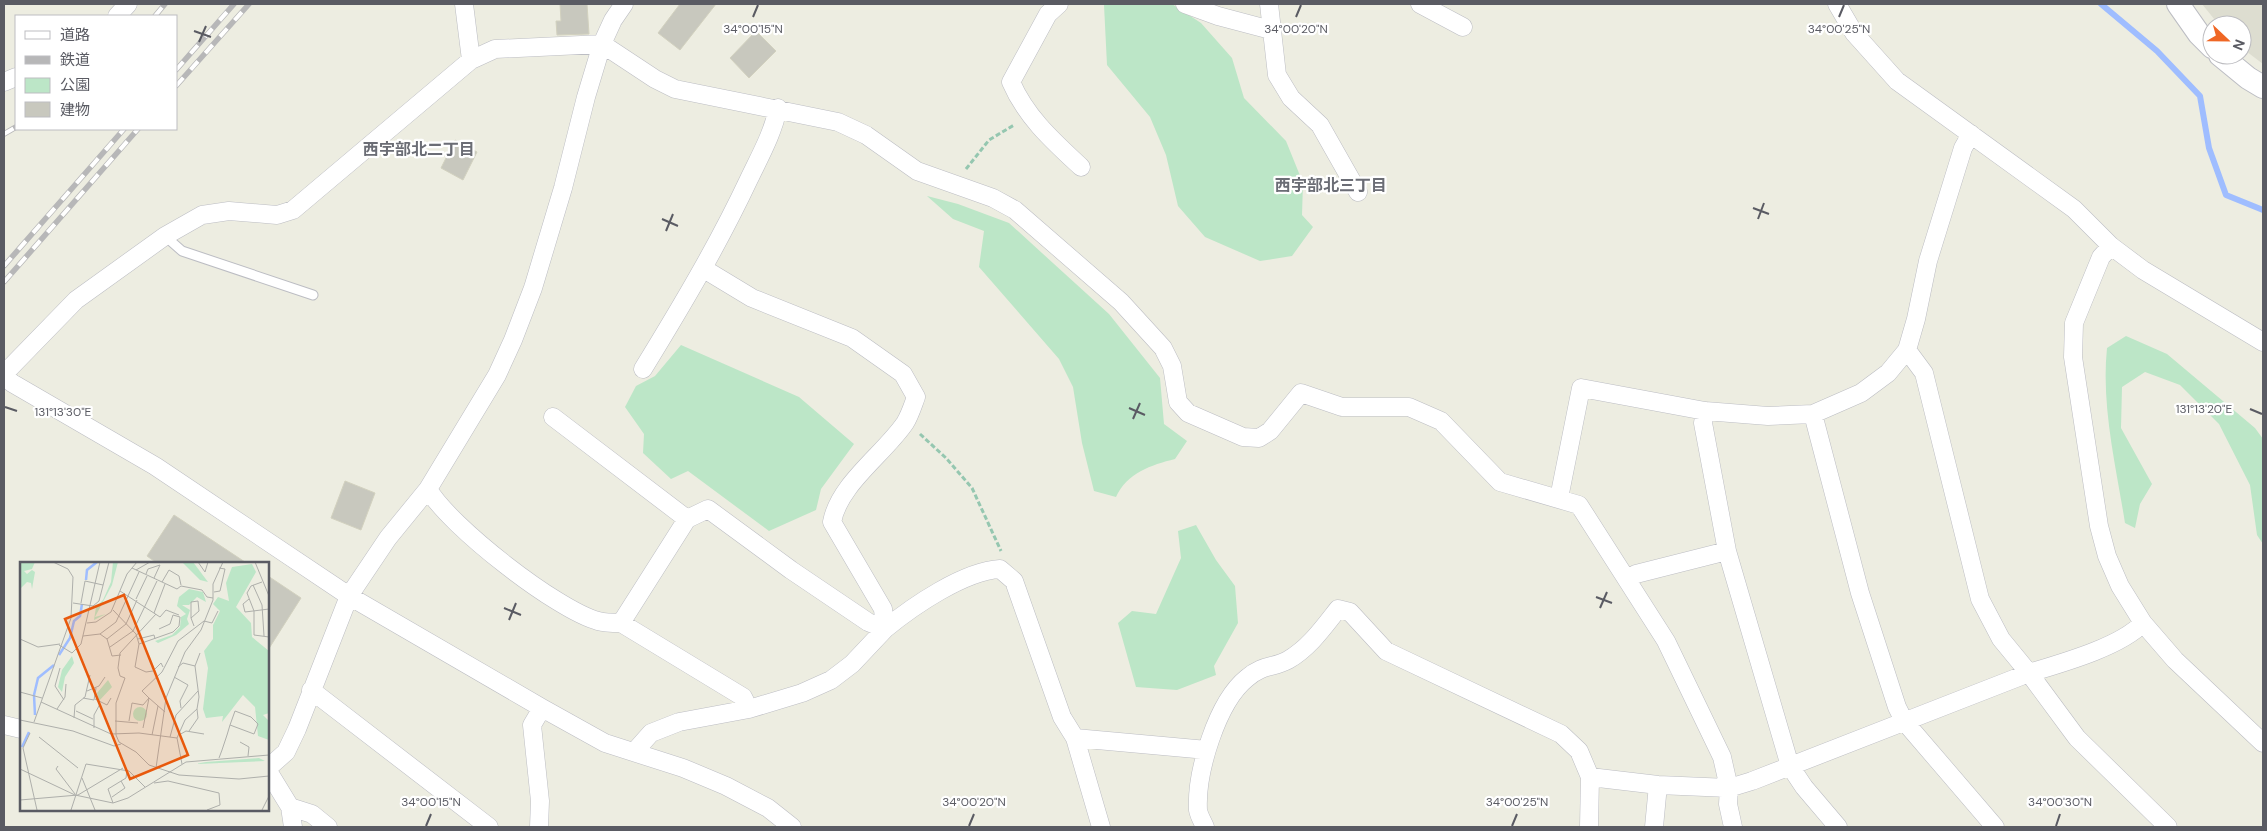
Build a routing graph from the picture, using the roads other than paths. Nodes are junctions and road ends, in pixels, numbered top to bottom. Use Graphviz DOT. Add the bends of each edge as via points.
graph roads {
  1 [pos="464,4"];
  2 [pos="624,4"];
  3 [pos="1059,4"];
  4 [pos="1185,4"];
  5 [pos="1269,4"];
  6 [pos="1420,4"];
  7 [pos="1837,4"];
  8 [pos="2178,4"];
  9 [pos="1463,27"];
  10 [pos="1271,30"];
  11 [pos="2202,37"];
  12 [pos="602,44"];
  13 [pos="471,60"];
  14 [pos="2232,65"];
  15 [pos="2263,87"];
  16 [pos="778,108"];
  17 [pos="1971,134"];
  18 [pos="1081,167"];
  19 [pos="1358,192"];
  20 [pos="165,236"];
  21 [pos="2111,246"];
  22 [pos="704,268"];
  23 [pos="313,295"];
  24 [pos="2263,342"];
  25 [pos="1907,350"];
  26 [pos="643,369"];
  27 [pos="4,374"];
  28 [pos="1705,411"];
  29 [pos="1813,414"];
  30 [pos="553,416"];
  31 [pos="428,489"];
  32 [pos="1559,498"];
  33 [pos="687,519"];
  34 [pos="1727,551"];
  35 [pos="1627,580"];
  36 [pos="349,596"];
  37 [pos="621,623"];
  38 [pos="2143,623"];
  39 [pos="885,629"];
  40 [pos="2029,673"];
  41 [pos="311,690"];
  42 [pos="542,708"];
  43 [pos="749,709"];
  44 [pos="1904,721"];
  45 [pos="4,725"];
  46 [pos="20,729"];
  47 [pos="1075,738"];
  48 [pos="2263,743"];
  49 [pos="1206,750"];
  50 [pos="635,751"];
  51 [pos="1790,766"];
  52 [pos="269,769"];
  53 [pos="269,772"];
  54 [pos="1590,777"];
  55 [pos="1658,786"];
  56 [pos="1729,788"];
  57 [pos="290,807"];
  58 [pos="293,827"];
  59 [pos="328,827"];
  60 [pos="489,827"];
  61 [pos="539,827"];
  62 [pos="792,827"];
  63 [pos="1101,827"];
  64 [pos="1205,827"];
  65 [pos="1589,827"];
  66 [pos="1654,827"];
  67 [pos="1733,827"];
  68 [pos="1838,827"];
  69 [pos="1995,827"];
  70 [pos="2168,827"];
  1 -- 13 [label="street"];
  2 -- 12 [label="street"];
  3 -- 18 [label="street" via="1048,14 1011,82 1030,116"];
  4 -- 10 [label="street"];
  5 -- 10 [label="street"];
  6 -- 9 [label="street"];
  7 -- 17 [label="street" via="1854,33 1897,82"];
  8 -- 11 [label="street"];
  10 -- 19 [label="street" via="1277,75 1291,98 1320,125"];
  12 -- 13 [label="street" via="495,49"];
  12 -- 16 [label="street" via="675,89"];
  12 -- 31 [label="street" via="560,198 514,340 497,375"];
  13 -- 20 [label="street" via="293,210 276,215 229,211 202,215"];
  14 -- 15 [label="street"];
  16 -- 22 [label="street" via="767,142"];
  16 -- 32 [label="street" via="838,122 866,135 917,171 993,198 1016,210 1121,302 1163,348 1172,366 1178,402 1188,414 1244,437 1259,438 1270,431 1301,393 1342,407 1409,407 1441,421 1500,482"];
  17 -- 21 [label="street" via="2074,209"];
  17 -- 25 [label="street" via="1962,148 1928,261"];
  20 -- 23 [label="lane" via="182,252"];
  20 -- 27 [label="street" via="76,300"];
  21 -- 24 [label="street" via="2143,270"];
  21 -- 38 [label="street" via="2101,257 2074,324 2073,357 2099,526 2120,586"];
  22 -- 26 [label="street"];
  22 -- 39 [label="street" via="752,298 852,338 903,374 916,398 906,422 847,492 834,512 832,522 883,609"];
  25 -- 29 [label="street" via="1888,373 1861,393"];
  25 -- 40 [label="street" via="1924,373 1980,599 2001,640"];
  27 -- 36 [label="street" via="12,382 155,466"];
  28 -- 29 [label="street" via="1768,416"];
  28 -- 32 [label="street" via="1581,388"];
  28 -- 34 [label="street" via="1703,423"];
  29 -- 44 [label="street" via="1860,593"];
  30 -- 33 [label="street"];
  31 -- 36 [label="street" via="388,538"];
  31 -- 37 [label="street" via="435,502 495,557 556,600 598,621"];
  32 -- 35 [label="street" via="1579,505"];
  33 -- 37 [label="street"];
  33 -- 39 [label="street" via="708,509 868,622"];
  34 -- 35 [label="street" via="1636,574"];
  34 -- 51 [label="street"];
  35 -- 56 [label="street" via="1666,640 1722,757"];
  36 -- 41 [label="street"];
  36 -- 42 [label="street"];
  37 -- 43 [label="street" via="743,697"];
  38 -- 40 [label="street" via="2135,632 2071,660"];
  38 -- 48 [label="street" via="2176,660"];
  39 -- 43 [label="street" via="852,664 830,680 802,694"];
  39 -- 47 [label="street" via="913,606 984,570 1000,568 1014,581 1062,717"];
  40 -- 44 [label="street"];
  40 -- 70 [label="street" via="2077,738"];
  41 -- 52 [label="street" via="286,752"];
  41 -- 60 [label="street"];
  42 -- 50 [label="street" via="605,743"];
  42 -- 61 [label="street" via="532,725 540,801"];
  43 -- 50 [label="street" via="679,722 651,733"];
  44 -- 51 [label="street"];
  44 -- 69 [label="street"];
  45 -- 46 [label="street"];
  47 -- 49 [label="street"];
  47 -- 63 [label="street"];
  49 -- 54 [label="street" via="1226,702 1246,678 1263,667 1286,662 1304,650 1338,609 1350,612 1386,651 1561,734 1579,751"];
  49 -- 64 [label="street" via="1198,812"];
  50 -- 62 [label="street" via="726,786 768,808"];
  51 -- 56 [label="street"];
  51 -- 68 [label="street"];
  53 -- 57 [label="street"];
  54 -- 55 [label="street"];
  54 -- 65 [label="street"];
  55 -- 56 [label="street"];
  55 -- 66 [label="street"];
  56 -- 67 [label="street" via="1728,804"];
  57 -- 58 [label="street"];
  57 -- 59 [label="street" via="312,814"];
}
